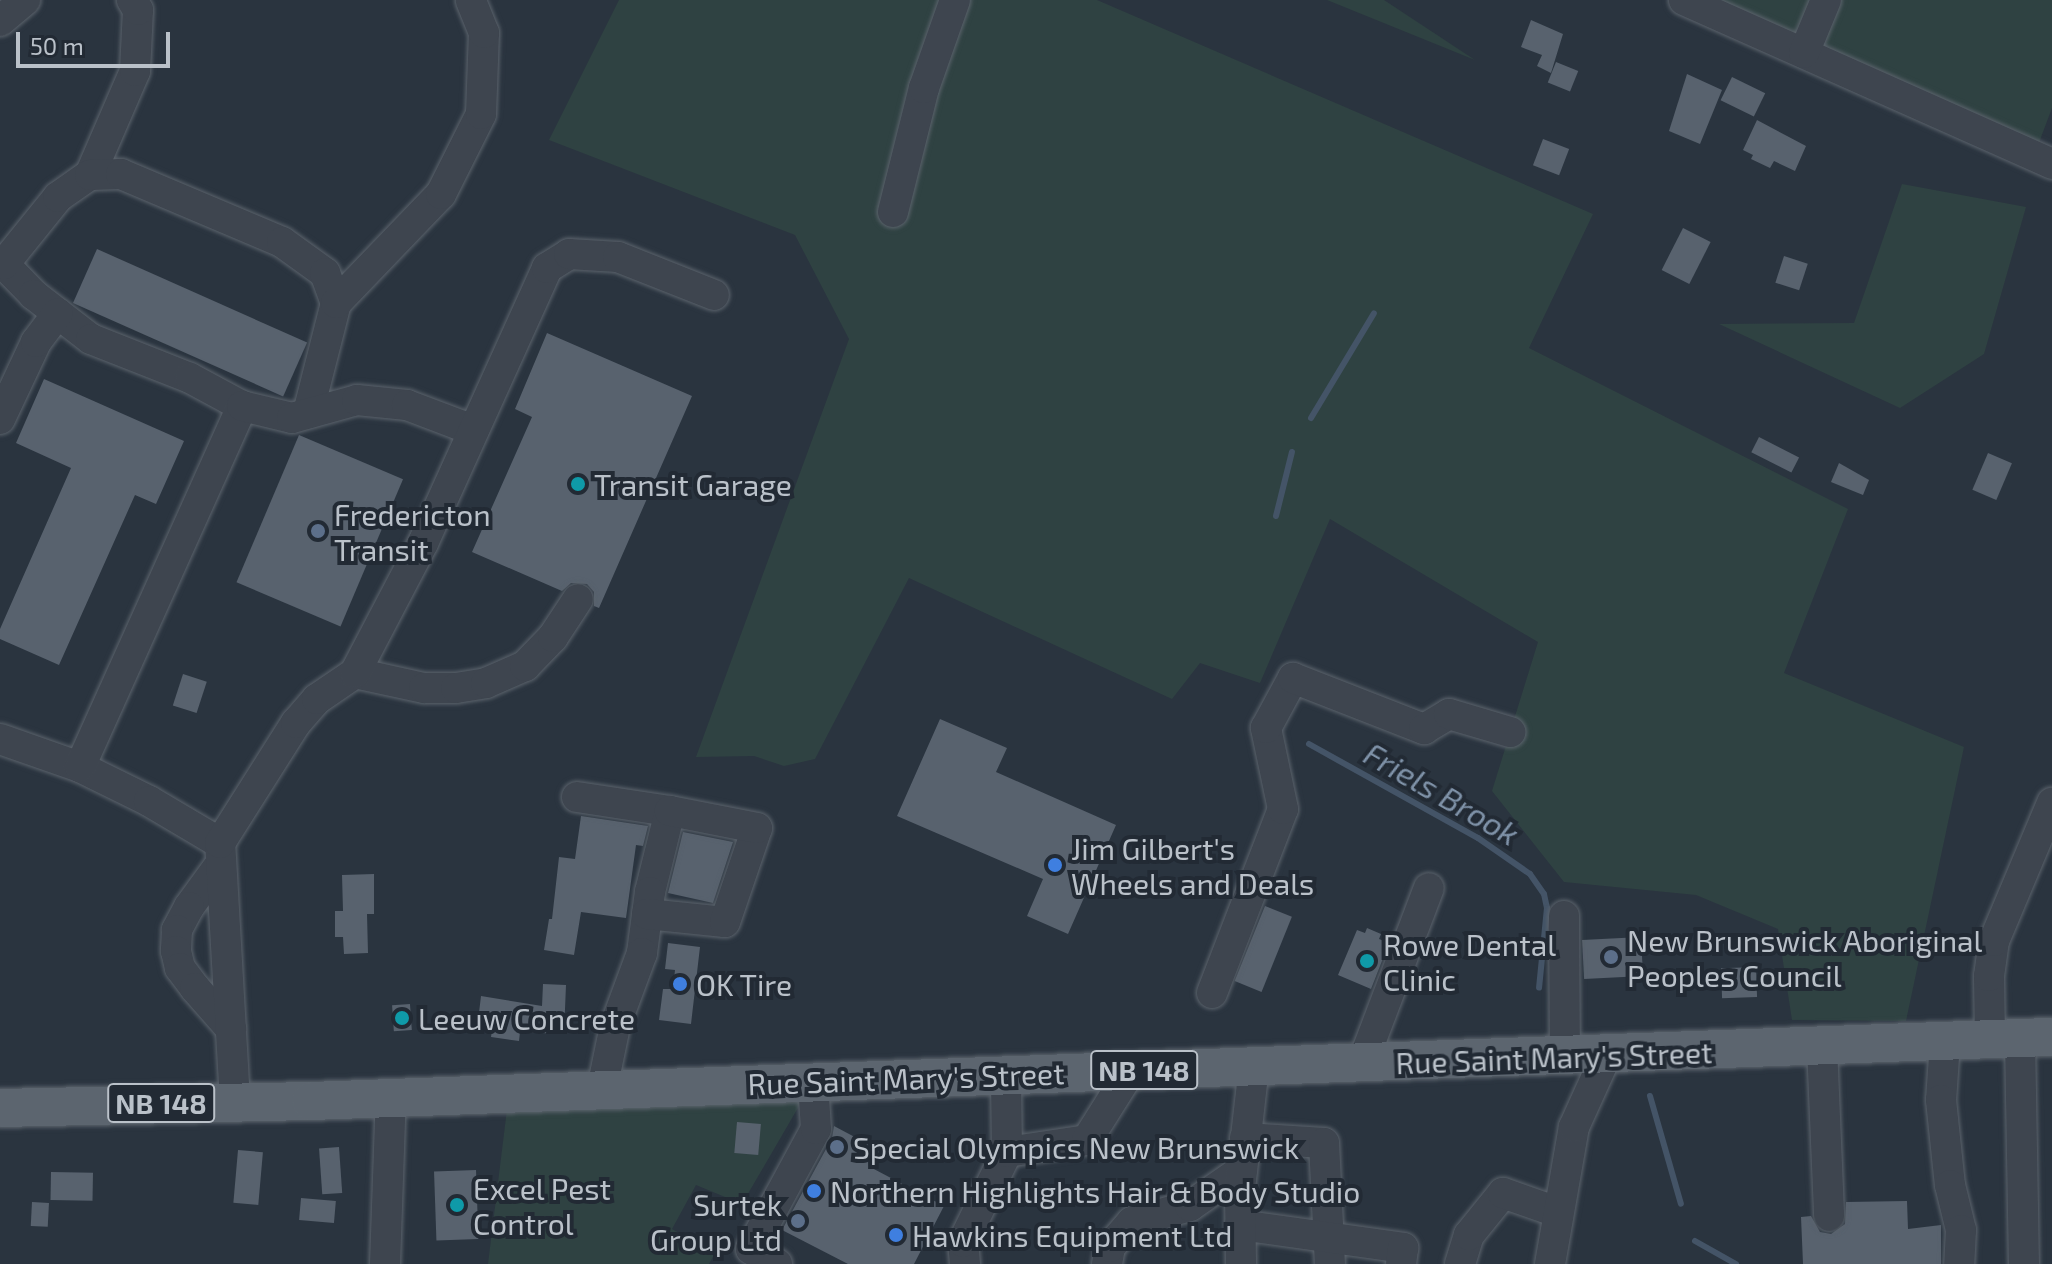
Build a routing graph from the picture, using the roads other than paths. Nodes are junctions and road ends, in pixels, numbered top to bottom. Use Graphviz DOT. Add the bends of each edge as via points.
graph roads {
  1 [pos="25,0"];
  2 [pos="471,0"];
  3 [pos="955,0"];
  4 [pos="1684,0"];
  5 [pos="1826,0"];
  6 [pos="135,3"];
  7 [pos="0,21"];
  8 [pos="1804,53"];
  9 [pos="2052,164"];
  10 [pos="90,175"];
  11 [pos="893,212"];
  12 [pos="2,262"];
  13 [pos="714,295"];
  14 [pos="336,303"];
  15 [pos="58,313"];
  16 [pos="242,406"];
  17 [pos="308,413"];
  18 [pos="0,419"];
  19 [pos="473,430"];
  20 [pos="578,599"];
  21 [pos="355,673"];
  22 [pos="1510,732"];
  23 [pos="0,739"];
  24 [pos="80,767"];
  25 [pos="577,797"];
  26 [pos="2052,803"];
  27 [pos="670,811"];
  28 [pos="221,853"];
  29 [pos="1429,888"];
  30 [pos="647,914"];
  31 [pos="1564,916"];
  32 [pos="1212,993"];
  33 [pos="231,1029"];
  34 [pos="2021,1039"];
  35 [pos="1945,1042"];
  36 [pos="1822,1046"];
  37 [pos="1565,1056"];
  38 [pos="1606,1056"];
  39 [pos="1362,1064"];
  40 [pos="1254,1066"];
  41 [pos="1131,1070"];
  42 [pos="1006,1076"];
  43 [pos="813,1082"];
  44 [pos="602,1089"];
  45 [pos="391,1096"];
  46 [pos="235,1101"];
  47 [pos="0,1108"];
  48 [pos="1245,1138"];
  49 [pos="1007,1152"];
  50 [pos="1242,1170"];
  51 [pos="1557,1212"];
  52 [pos="1829,1216"];
  53 [pos="1240,1225"];
  54 [pos="1329,1251"];
  55 [pos="385,1264"];
  56 [pos="777,1264"];
  57 [pos="965,1264"];
  58 [pos="1107,1264"];
  59 [pos="1241,1264"];
  60 [pos="1401,1264"];
  61 [pos="1460,1264"];
  62 [pos="1550,1264"];
  63 [pos="1959,1264"];
  64 [pos="2024,1264"];
  1 -- 7 [label="street"];
  2 -- 14 [label="street" via="484,33 481,114 441,194"];
  3 -- 11 [label="street" via="924,88"];
  4 -- 8 [label="street"];
  5 -- 8 [label="street"];
  6 -- 10 [label="street" via="135,71"];
  8 -- 9 [label="street"];
  10 -- 12 [label="street" via="58,197"];
  10 -- 14 [label="street" via="121,174 282,242 325,273"];
  12 -- 15 [label="street"];
  13 -- 19 [label="street" via="618,257 569,254 547,268"];
  14 -- 17 [label="street"];
  15 -- 16 [label="street" via="91,339 190,378"];
  15 -- 18 [label="street" via="36,342"];
  16 -- 17 [label="street" via="292,418"];
  16 -- 24 [label="street"];
  17 -- 19 [label="street" via="357,400 407,405"];
  19 -- 21 [label="street" via="423,543"];
  20 -- 21 [label="street" via="525,666 486,683 424,688"];
  21 -- 28 [label="street" via="317,699 296,723"];
  22 -- 32 [label="street" via="1449,714 1424,729 1293,678 1266,728 1283,809"];
  23 -- 24 [label="street"];
  24 -- 28 [label="street" via="149,801"];
  25 -- 27 [label="street"];
  26 -- 34 [label="street" via="1994,941 1989,976"];
  27 -- 30 [label="street"];
  27 -- 30 [label="street" via="757,828 725,922"];
  28 -- 33 [label="street"];
  28 -- 33 [label="street" via="177,930 176,951 180,968"];
  29 -- 39 [label="street"];
  30 -- 44 [label="street" via="642,953 615,1026"];
  31 -- 37 [label="street"];
  33 -- 46 [label="street"];
  34 -- 35 [label="main road, Rue Saint Mary's Street / NB 148"];
  34 -- 64 [label="street"];
  35 -- 36 [label="main road, Rue Saint Mary's Street / NB 148"];
  35 -- 63 [label="street" via="1941,1100 1950,1185 1961,1230"];
  36 -- 38 [label="main road, Rue Saint Mary's Street / NB 148"];
  36 -- 52 [label="street"];
  37 -- 38 [label="main road, Rue Saint Mary's Street / NB 148"];
  37 -- 39 [label="main road, Rue Saint Mary's Street / NB 148"];
  38 -- 51 [label="street" via="1574,1127"];
  39 -- 40 [label="main road, Rue Saint Mary's Street / NB 148"];
  40 -- 41 [label="main road, Rue Saint Mary's Street / NB 148"];
  40 -- 48 [label="street"];
  41 -- 42 [label="main road, Rue Saint Mary's Street / NB 148"];
  41 -- 49 [label="street" via="1087,1140"];
  42 -- 43 [label="main road, Rue Saint Mary's Street / NB 148"];
  42 -- 49 [label="street"];
  43 -- 44 [label="main road, Rue Saint Mary's Street / NB 148"];
  43 -- 56 [label="street" via="816,1129 751,1249"];
  44 -- 45 [label="main road, Rue Saint Mary's Street / NB 148"];
  45 -- 46 [label="main road, Rue Saint Mary's Street / NB 148"];
  45 -- 55 [label="street"];
  46 -- 47 [label="main road, Rue Saint Mary's Street / NB 148"];
  48 -- 50 [label="street"];
  48 -- 54 [label="street" via="1324,1143"];
  49 -- 57 [label="street" via="963,1242"];
  50 -- 53 [label="street"];
  50 -- 58 [label="street" via="1190,1206 1132,1222 1110,1247"];
  51 -- 61 [label="street" via="1503,1193 1469,1235"];
  51 -- 62 [label="street"];
  53 -- 54 [label="street"];
  53 -- 59 [label="street"];
  54 -- 60 [label="street" via="1403,1248"];
}
